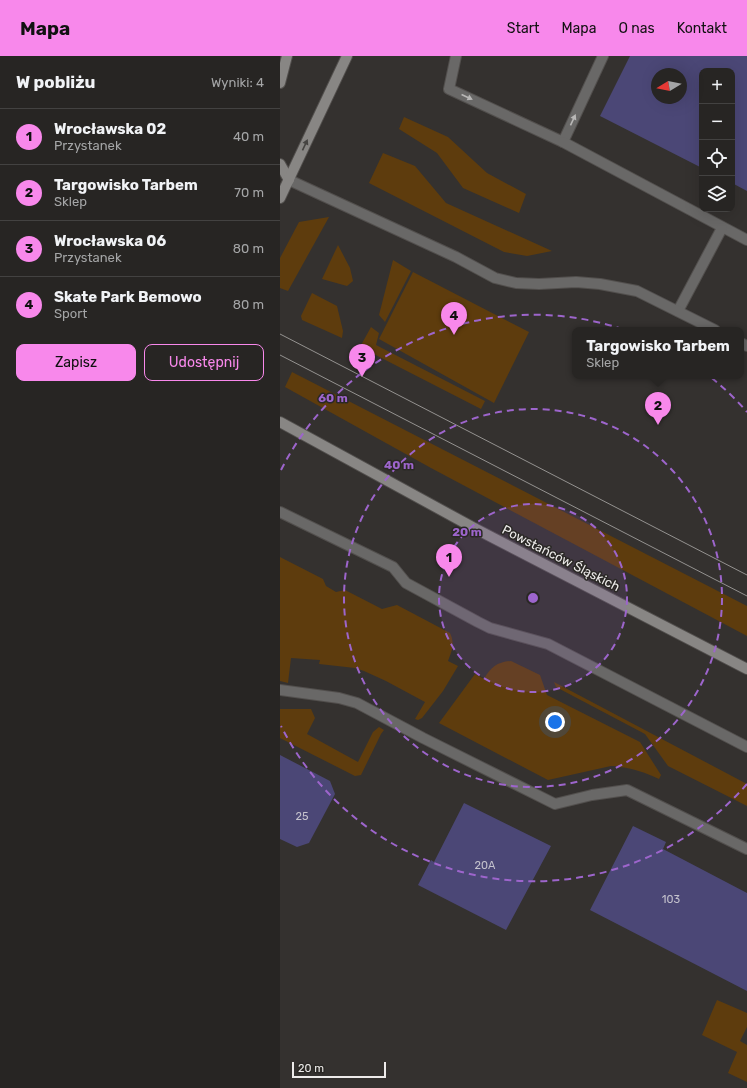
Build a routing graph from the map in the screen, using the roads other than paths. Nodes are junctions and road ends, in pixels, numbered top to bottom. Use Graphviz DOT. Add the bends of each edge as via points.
graph roads {
  1 [pos="287,56"];
  2 [pos="347,56"];
  3 [pos="456,56"];
  4 [pos="603,56"];
  5 [pos="280,83"];
  6 [pos="563,142"];
  7 [pos="280,164"];
  8 [pos="289,180"];
  9 [pos="280,198"];
  10 [pos="722,228"];
  11 [pos="747,240"];
  12 [pos="678,311"];
  13 [pos="709,327"];
  14 [pos="280,422"];
  15 [pos="280,512"];
  16 [pos="747,669"];
  17 [pos="280,690"];
  18 [pos="747,747"];
  19 [pos="747,849"];
  1 -- 5 [label="main road"];
  8 -- 2 [label="main road, one-way"];
  3 -- 6 [label="street, one-way" via="449,89"];
  6 -- 4 [label="street, one-way"];
  6 -- 10 [label="street"];
  7 -- 8 [label="main road"];
  8 -- 9 [label="main road"];
  8 -- 12 [label="street" via="456,257 495,278 516,283 576,282 637,291"];
  10 -- 11 [label="street"];
  10 -- 12 [label="street"];
  12 -- 13 [label="street"];
  14 -- 16 [label="main road, Powstańców Śląskich" via="476,529"];
  15 -- 18 [label="street" via="393,567 406,583 478,622 490,628 548,644"];
  17 -- 19 [label="street" via="357,703 555,804 627,790"];
}
